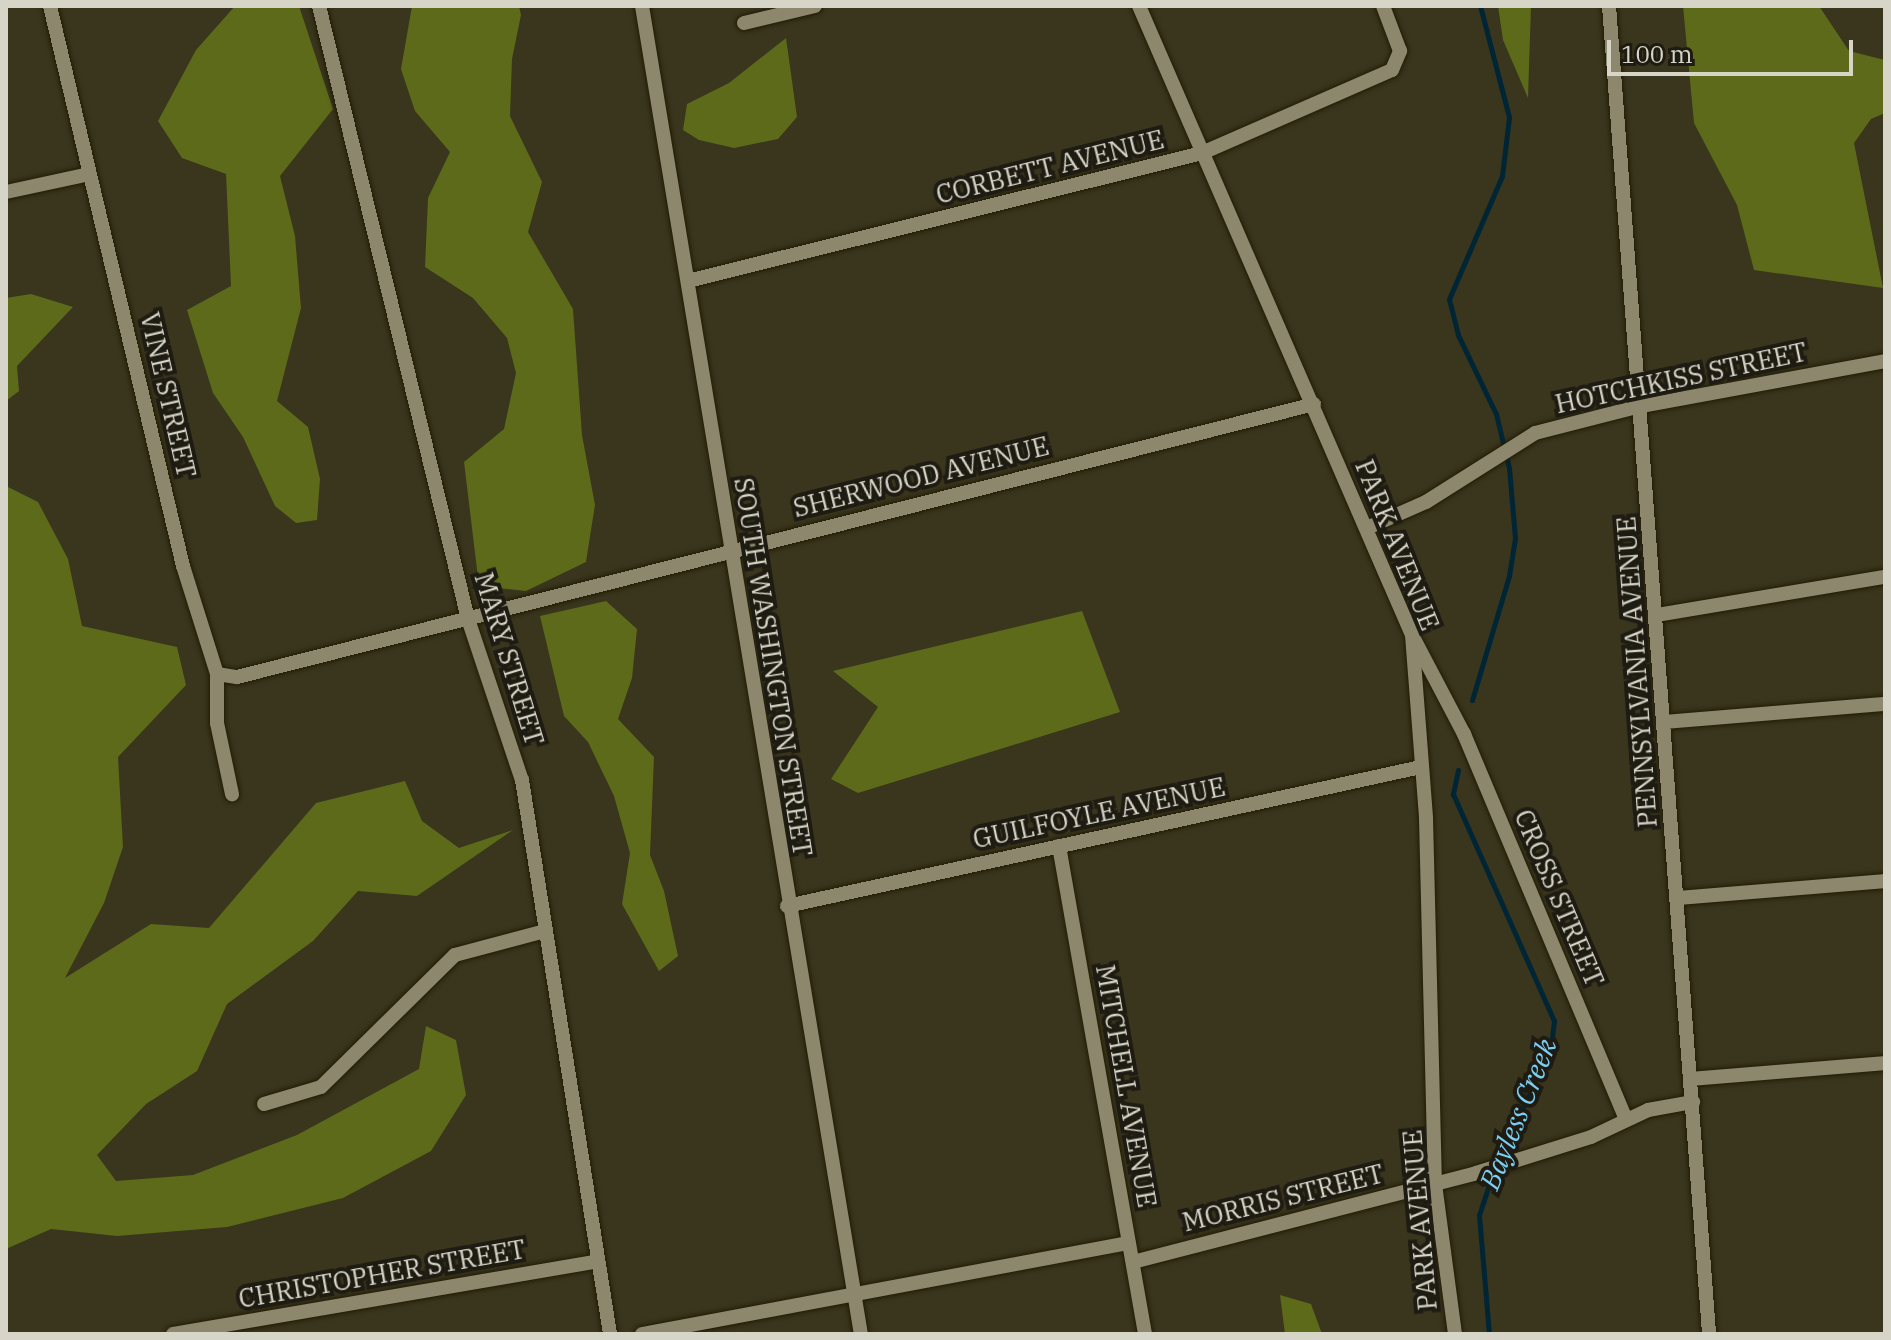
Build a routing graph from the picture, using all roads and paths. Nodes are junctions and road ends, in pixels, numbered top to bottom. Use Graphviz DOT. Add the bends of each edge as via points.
graph roads {
  1 [pos="50,6"];
  2 [pos="319,6"];
  3 [pos="642,6"];
  4 [pos="815,6"];
  5 [pos="1139,6"];
  6 [pos="1383,6"];
  7 [pos="1609,6"];
  8 [pos="744,23"];
  9 [pos="1202,153"];
  10 [pos="89,174"];
  11 [pos="6,192"];
  12 [pos="688,281"];
  13 [pos="1885,361"];
  14 [pos="1314,404"];
  15 [pos="1641,406"];
  16 [pos="1367,528"];
  17 [pos="729,549"];
  18 [pos="1885,577"];
  19 [pos="1657,615"];
  20 [pos="468,619"];
  21 [pos="1412,635"];
  22 [pos="217,674"];
  23 [pos="1885,704"];
  24 [pos="1665,722"];
  25 [pos="1421,767"];
  26 [pos="232,794"];
  27 [pos="1059,846"];
  28 [pos="1885,881"];
  29 [pos="1679,898"];
  30 [pos="787,906"];
  31 [pos="545,931"];
  32 [pos="1885,1063"];
  33 [pos="1691,1079"];
  34 [pos="1693,1102"];
  35 [pos="264,1104"];
  36 [pos="1626,1119"];
  37 [pos="1435,1184"];
  38 [pos="1129,1243"];
  39 [pos="598,1261"];
  40 [pos="1133,1262"];
  41 [pos="854,1295"];
  42 [pos="173,1334"];
  43 [pos="610,1334"];
  44 [pos="642,1334"];
  45 [pos="861,1334"];
  46 [pos="1145,1334"];
  47 [pos="1455,1334"];
  48 [pos="1709,1334"];
  1 -- 10 [label="street, VINE STREET"];
  2 -- 20 [label="street, MARY STREET"];
  3 -- 12 [label="street, SOUTH WASHINGTON STREET"];
  4 -- 8 [label="street"];
  5 -- 9 [label="street, PARK AVENUE"];
  6 -- 9 [label="street, CORBETT AVENUE" via="1400,51 1392,70"];
  7 -- 15 [label="street, PENNSYLVANIA AVENUE"];
  9 -- 12 [label="street, CORBETT AVENUE"];
  9 -- 14 [label="street, PARK AVENUE"];
  10 -- 11 [label="street"];
  10 -- 22 [label="street, VINE STREET" via="183,566"];
  12 -- 17 [label="street, SOUTH WASHINGTON STREET"];
  13 -- 15 [label="street, HOTCHKISS STREET"];
  14 -- 16 [label="street, PARK AVENUE"];
  14 -- 17 [label="street, SHERWOOD AVENUE"];
  15 -- 16 [label="street, HOTCHKISS STREET" via="1535,433 1426,502"];
  15 -- 19 [label="street, PENNSYLVANIA AVENUE"];
  16 -- 21 [label="street, PARK AVENUE"];
  17 -- 20 [label="street, SHERWOOD AVENUE"];
  17 -- 30 [label="street, SOUTH WASHINGTON STREET"];
  18 -- 19 [label="street"];
  19 -- 24 [label="street, PENNSYLVANIA AVENUE"];
  20 -- 22 [label="street, SHERWOOD AVENUE" via="237,677"];
  20 -- 31 [label="street, MARY STREET" via="522,780"];
  21 -- 25 [label="street, PARK AVENUE"];
  21 -- 36 [label="street, CROSS STREET" via="1464,734"];
  22 -- 26 [label="street, VINE STREET" via="217,723"];
  23 -- 24 [label="street"];
  24 -- 29 [label="street, PENNSYLVANIA AVENUE"];
  25 -- 27 [label="street, GUILFOYLE AVENUE"];
  25 -- 37 [label="street, PARK AVENUE"];
  27 -- 30 [label="street, GUILFOYLE AVENUE"];
  27 -- 38 [label="street, MITCHELL AVENUE"];
  28 -- 29 [label="street"];
  29 -- 33 [label="street, PENNSYLVANIA AVENUE"];
  30 -- 41 [label="street, SOUTH WASHINGTON STREET"];
  31 -- 35 [label="street" via="455,955 321,1087"];
  31 -- 39 [label="street, MARY STREET"];
  32 -- 33 [label="street"];
  33 -- 34 [label="street, PENNSYLVANIA AVENUE"];
  34 -- 36 [label="street"];
  34 -- 48 [label="street, PENNSYLVANIA AVENUE"];
  36 -- 37 [label="street, MORRIS STREET" via="1591,1137"];
  37 -- 40 [label="street, MORRIS STREET"];
  37 -- 47 [label="street, PARK AVENUE"];
  38 -- 40 [label="street, MITCHELL AVENUE"];
  38 -- 41 [label="street"];
  39 -- 42 [label="street, CHRISTOPHER STREET"];
  39 -- 43 [label="street, MARY STREET"];
  40 -- 46 [label="street, MITCHELL AVENUE"];
  41 -- 44 [label="street"];
  41 -- 45 [label="street, SOUTH WASHINGTON STREET"];
}
